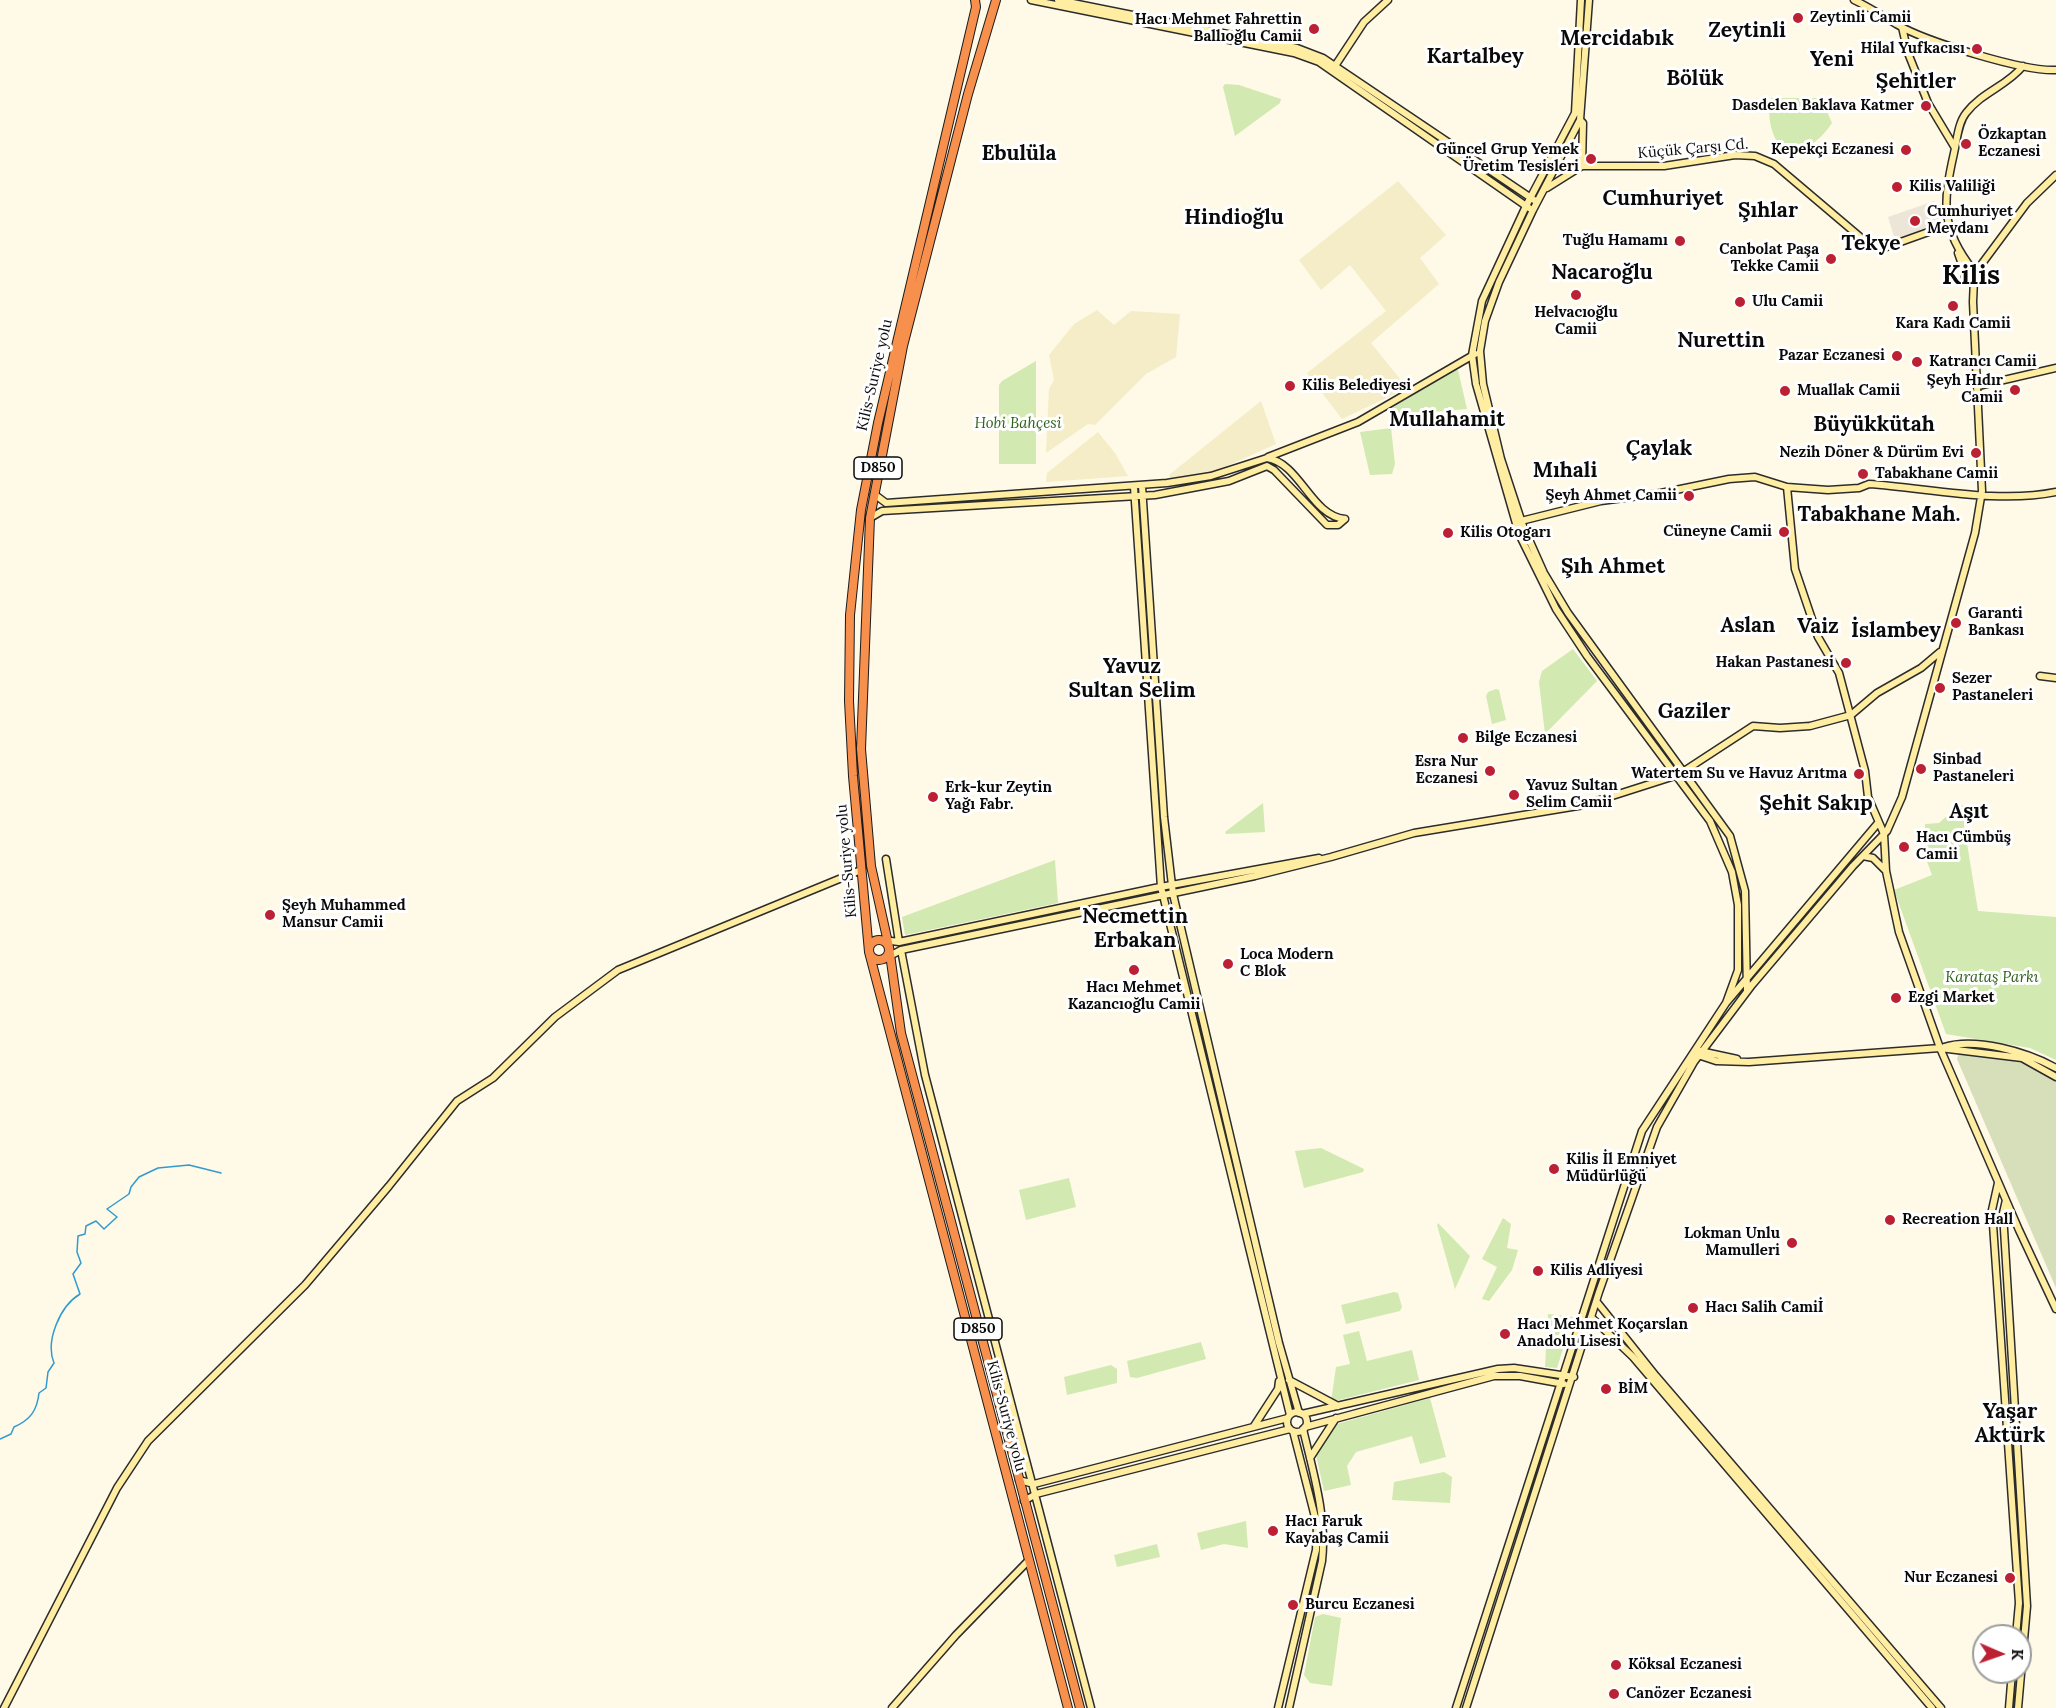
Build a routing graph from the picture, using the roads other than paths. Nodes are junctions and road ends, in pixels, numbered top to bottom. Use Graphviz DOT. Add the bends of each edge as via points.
graph roads {
  1 [pos="996,0"];
  2 [pos="1031,0"];
  3 [pos="1058,0"];
  4 [pos="1388,0"];
  5 [pos="1581,0"];
  6 [pos="1589,0"];
  7 [pos="1854,0"];
  8 [pos="976,2"];
  9 [pos="1902,27"];
  10 [pos="2024,66"];
  11 [pos="1334,69"];
  12 [pos="2056,70"];
  13 [pos="1580,120"];
  14 [pos="1955,148"];
  15 [pos="1582,166"];
  16 [pos="2056,175"];
  17 [pos="1518,190"];
  18 [pos="1539,190"];
  19 [pos="1515,200"];
  20 [pos="1534,200"];
  21 [pos="1526,206"];
  22 [pos="1533,210"];
  23 [pos="1522,215"];
  24 [pos="1948,225"];
  25 [pos="1971,275"];
  26 [pos="1480,351"];
  27 [pos="1472,355"];
  28 [pos="2056,368"];
  29 [pos="1978,386"];
  30 [pos="1267,458"];
  31 [pos="1267,466"];
  32 [pos="1142,486"];
  33 [pos="1134,487"];
  34 [pos="1787,487"];
  35 [pos="2056,492"];
  36 [pos="874,494"];
  37 [pos="1144,495"];
  38 [pos="1981,495"];
  39 [pos="1135,496"];
  40 [pos="870,518"];
  41 [pos="1521,521"];
  42 [pos="1941,651"];
  43 [pos="2040,676"];
  44 [pos="2056,678"];
  45 [pos="1851,715"];
  46 [pos="1685,771"];
  47 [pos="1678,775"];
  48 [pos="1878,823"];
  49 [pos="1884,834"];
  50 [pos="1863,856"];
  51 [pos="1331,858"];
  52 [pos="886,859"];
  53 [pos="861,870"];
  54 [pos="1886,871"];
  55 [pos="1172,885"];
  56 [pos="1161,887"];
  57 [pos="1173,894"];
  58 [pos="1163,896"];
  59 [pos="899,942"];
  60 [pos="887,949"];
  61 [pos="901,950"];
  62 [pos="869,952"];
  63 [pos="1746,955"];
  64 [pos="1758,964"];
  65 [pos="1738,966"];
  66 [pos="1765,970"];
  67 [pos="1746,980"];
  68 [pos="1747,992"];
  69 [pos="1726,1003"];
  70 [pos="1940,1048"];
  71 [pos="1703,1050"];
  72 [pos="1695,1054"];
  73 [pos="1749,1062"];
  74 [pos="2056,1068"];
  75 [pos="2056,1077"];
  76 [pos="1998,1183"];
  77 [pos="2006,1200"];
  78 [pos="1596,1302"];
  79 [pos="2056,1309"];
  80 [pos="1592,1317"];
  81 [pos="1564,1375"];
  82 [pos="1279,1377"];
  83 [pos="1574,1377"];
  84 [pos="1288,1379"];
  85 [pos="1561,1384"];
  86 [pos="1571,1386"];
  87 [pos="1338,1406"];
  88 [pos="1300,1413"];
  89 [pos="1289,1416"];
  90 [pos="1336,1418"];
  91 [pos="1253,1427"];
  92 [pos="1304,1428"];
  93 [pos="1292,1430"];
  94 [pos="1310,1458"];
  95 [pos="1019,1480"];
  96 [pos="1034,1484"];
  97 [pos="1036,1494"];
  98 [pos="1024,1501"];
  99 [pos="1029,1560"];
  100 [pos="2017,1624"];
  101 [pos="2011,1684"];
  102 [pos="4,1708"];
  103 [pos="892,1708"];
  104 [pos="1068,1708"];
  105 [pos="1080,1708"];
  106 [pos="1091,1708"];
  107 [pos="1278,1708"];
  108 [pos="1289,1708"];
  109 [pos="1456,1708"];
  110 [pos="1466,1708"];
  111 [pos="1932,1708"];
  112 [pos="1941,1708"];
  113 [pos="2009,1708"];
  114 [pos="2018,1708"];
  1 -- 36 [label="highway, D850" via="903,346"];
  2 -- 11 [label="street" via="1294,53"];
  3 -- 11 [label="street" via="1297,48"];
  4 -- 11 [label="street" via="1364,22"];
  5 -- 18 [label="street" via="1575,113"];
  6 -- 13 [label="street"];
  7 -- 9 [label="street"];
  8 -- 53 [label="highway, Kilis-Suriye yolu / D850" via="880,412 861,510 850,615 849,701"];
  9 -- 10 [label="street"];
  9 -- 14 [label="street" via="1928,103"];
  10 -- 12 [label="street"];
  10 -- 14 [label="street" via="1966,113"];
  11 -- 17 [label="street"];
  11 -- 19 [label="street"];
  13 -- 15 [label="street"];
  13 -- 18 [label="street"];
  14 -- 24 [label="street" via="1944,206"];
  15 -- 18 [label="street"];
  15 -- 24 [label="street, Küçük Çarşı Cd." via="1664,166 1735,155 1755,156 1779,168 1872,247 1881,249"];
  16 -- 25 [label="street" via="2027,203"];
  17 -- 18 [label="street"];
  17 -- 20 [label="street"];
  18 -- 20 [label="street"];
  19 -- 21 [label="street"];
  19 -- 23 [label="street"];
  20 -- 21 [label="street"];
  20 -- 22 [label="street"];
  21 -- 22 [label="street"];
  21 -- 23 [label="street"];
  22 -- 26 [label="street" via="1499,282 1485,321"];
  23 -- 27 [label="street" via="1482,301"];
  24 -- 25 [label="street"];
  25 -- 29 [label="street"];
  26 -- 27 [label="street"];
  26 -- 41 [label="street" via="1501,459"];
  27 -- 30 [label="street" via="1358,422"];
  27 -- 47 [label="street" via="1476,384 1508,501 1527,555 1587,656"];
  28 -- 29 [label="street"];
  29 -- 38 [label="street"];
  30 -- 31 [label="street"];
  30 -- 31 [label="street" via="1281,463 1331,516 1345,519 1332,526 1322,521"];
  30 -- 32 [label="street" via="1211,476"];
  31 -- 37 [label="street" via="1201,488"];
  32 -- 33 [label="street"];
  32 -- 37 [label="street"];
  33 -- 36 [label="street" via="886,503"];
  33 -- 39 [label="street"];
  34 -- 38 [label="street" via="1847,489 1869,484"];
  34 -- 41 [label="street" via="1755,477 1729,479 1602,501"];
  34 -- 45 [label="street" via="1795,569 1818,637 1839,673"];
  35 -- 38 [label="street" via="2039,496"];
  36 -- 40 [label="highway, D850"];
  37 -- 39 [label="street"];
  37 -- 55 [label="street" via="1164,817"];
  38 -- 42 [label="street" via="1975,533"];
  39 -- 40 [label="street" via="882,511"];
  39 -- 56 [label="street"];
  40 -- 60 [label="highway, D850" via="861,749 871,866"];
  41 -- 46 [label="street" via="1544,573 1568,613"];
  42 -- 45 [label="street"];
  42 -- 49 [label="street" via="1912,768"];
  43 -- 44 [label="street"];
  45 -- 46 [label="street" via="1810,726 1753,726"];
  45 -- 48 [label="street" via="1868,797"];
  46 -- 47 [label="street"];
  46 -- 63 [label="street" via="1734,846 1745,891"];
  47 -- 51 [label="street" via="1584,805 1414,833"];
  47 -- 65 [label="street" via="1710,821 1732,872 1738,906"];
  48 -- 49 [label="street"];
  48 -- 64 [label="street"];
  49 -- 50 [label="street"];
  49 -- 54 [label="street"];
  50 -- 54 [label="street" via="1874,858"];
  50 -- 66 [label="street"];
  51 -- 55 [label="street" via="1313,858"];
  51 -- 57 [label="street"];
  52 -- 59 [label="street"];
  53 -- 62 [label="highway, Kilis-Suriye yolu / D850"];
  53 -- 102 [label="street" via="618,970 555,1017 493,1078 457,1101 305,1285 148,1441 117,1488"];
  54 -- 70 [label="street" via="1899,932"];
  55 -- 56 [label="street"];
  55 -- 57 [label="street"];
  56 -- 58 [label="street"];
  56 -- 59 [label="street"];
  57 -- 58 [label="street"];
  57 -- 84 [label="street"];
  58 -- 61 [label="street"];
  58 -- 82 [label="street"];
  59 -- 60 [label="street"];
  60 -- 61 [label="street"];
  60 -- 62 [label="highway" via="874,959"];
  60 -- 62 [label="highway" via="873,941"];
  60 -- 95 [label="highway, D850" via="904,1045"];
  61 -- 96 [label="street" via="924,1075"];
  62 -- 99 [label="highway, Kilis-Suriye yolu / D850"];
  63 -- 64 [label="street"];
  63 -- 67 [label="street"];
  64 -- 66 [label="street"];
  64 -- 67 [label="street"];
  65 -- 67 [label="street"];
  65 -- 69 [label="street"];
  66 -- 68 [label="street"];
  67 -- 68 [label="street"];
  67 -- 69 [label="street"];
  68 -- 71 [label="street"];
  69 -- 72 [label="street"];
  70 -- 73 [label="street"];
  70 -- 74 [label="street" via="1957,1042 2014,1051"];
  70 -- 75 [label="street" via="2022,1058"];
  70 -- 76 [label="street"];
  71 -- 72 [label="street"];
  71 -- 73 [label="street"];
  72 -- 73 [label="street" via="1716,1061"];
  72 -- 78 [label="street" via="1657,1127"];
  72 -- 81 [label="street" via="1642,1131"];
  76 -- 77 [label="street"];
  76 -- 100 [label="street" via="1992,1210 2019,1603"];
  77 -- 79 [label="street"];
  77 -- 114 [label="street" via="2003,1213 2027,1606"];
  78 -- 80 [label="street"];
  78 -- 112 [label="street"];
  80 -- 83 [label="street"];
  80 -- 111 [label="street" via="1634,1357"];
  81 -- 83 [label="street"];
  81 -- 85 [label="street"];
  81 -- 87 [label="street" via="1497,1369"];
  82 -- 89 [label="street"];
  82 -- 91 [label="street" via="1278,1389"];
  83 -- 86 [label="street"];
  84 -- 87 [label="street"];
  84 -- 88 [label="street"];
  85 -- 86 [label="street"];
  85 -- 90 [label="street" via="1520,1376 1494,1376"];
  85 -- 109 [label="street"];
  86 -- 110 [label="street"];
  87 -- 88 [label="street"];
  88 -- 89 [label="street"];
  88 -- 92 [label="street" via="1306,1419"];
  89 -- 91 [label="street"];
  89 -- 93 [label="street"];
  90 -- 92 [label="street"];
  90 -- 94 [label="street"];
  91 -- 96 [label="street"];
  92 -- 93 [label="street"];
  92 -- 94 [label="street"];
  93 -- 97 [label="street"];
  93 -- 107 [label="street" via="1317,1525 1316,1550"];
  94 -- 108 [label="street" via="1324,1526 1323,1551"];
  95 -- 96 [label="street"];
  95 -- 98 [label="highway, D850"];
  96 -- 97 [label="street"];
  97 -- 98 [label="street"];
  97 -- 106 [label="street"];
  98 -- 105 [label="highway, D850"];
  99 -- 103 [label="street"];
  99 -- 104 [label="highway, Kilis-Suriye yolu / D850"];
  101 -- 113 [label="street"];
}
